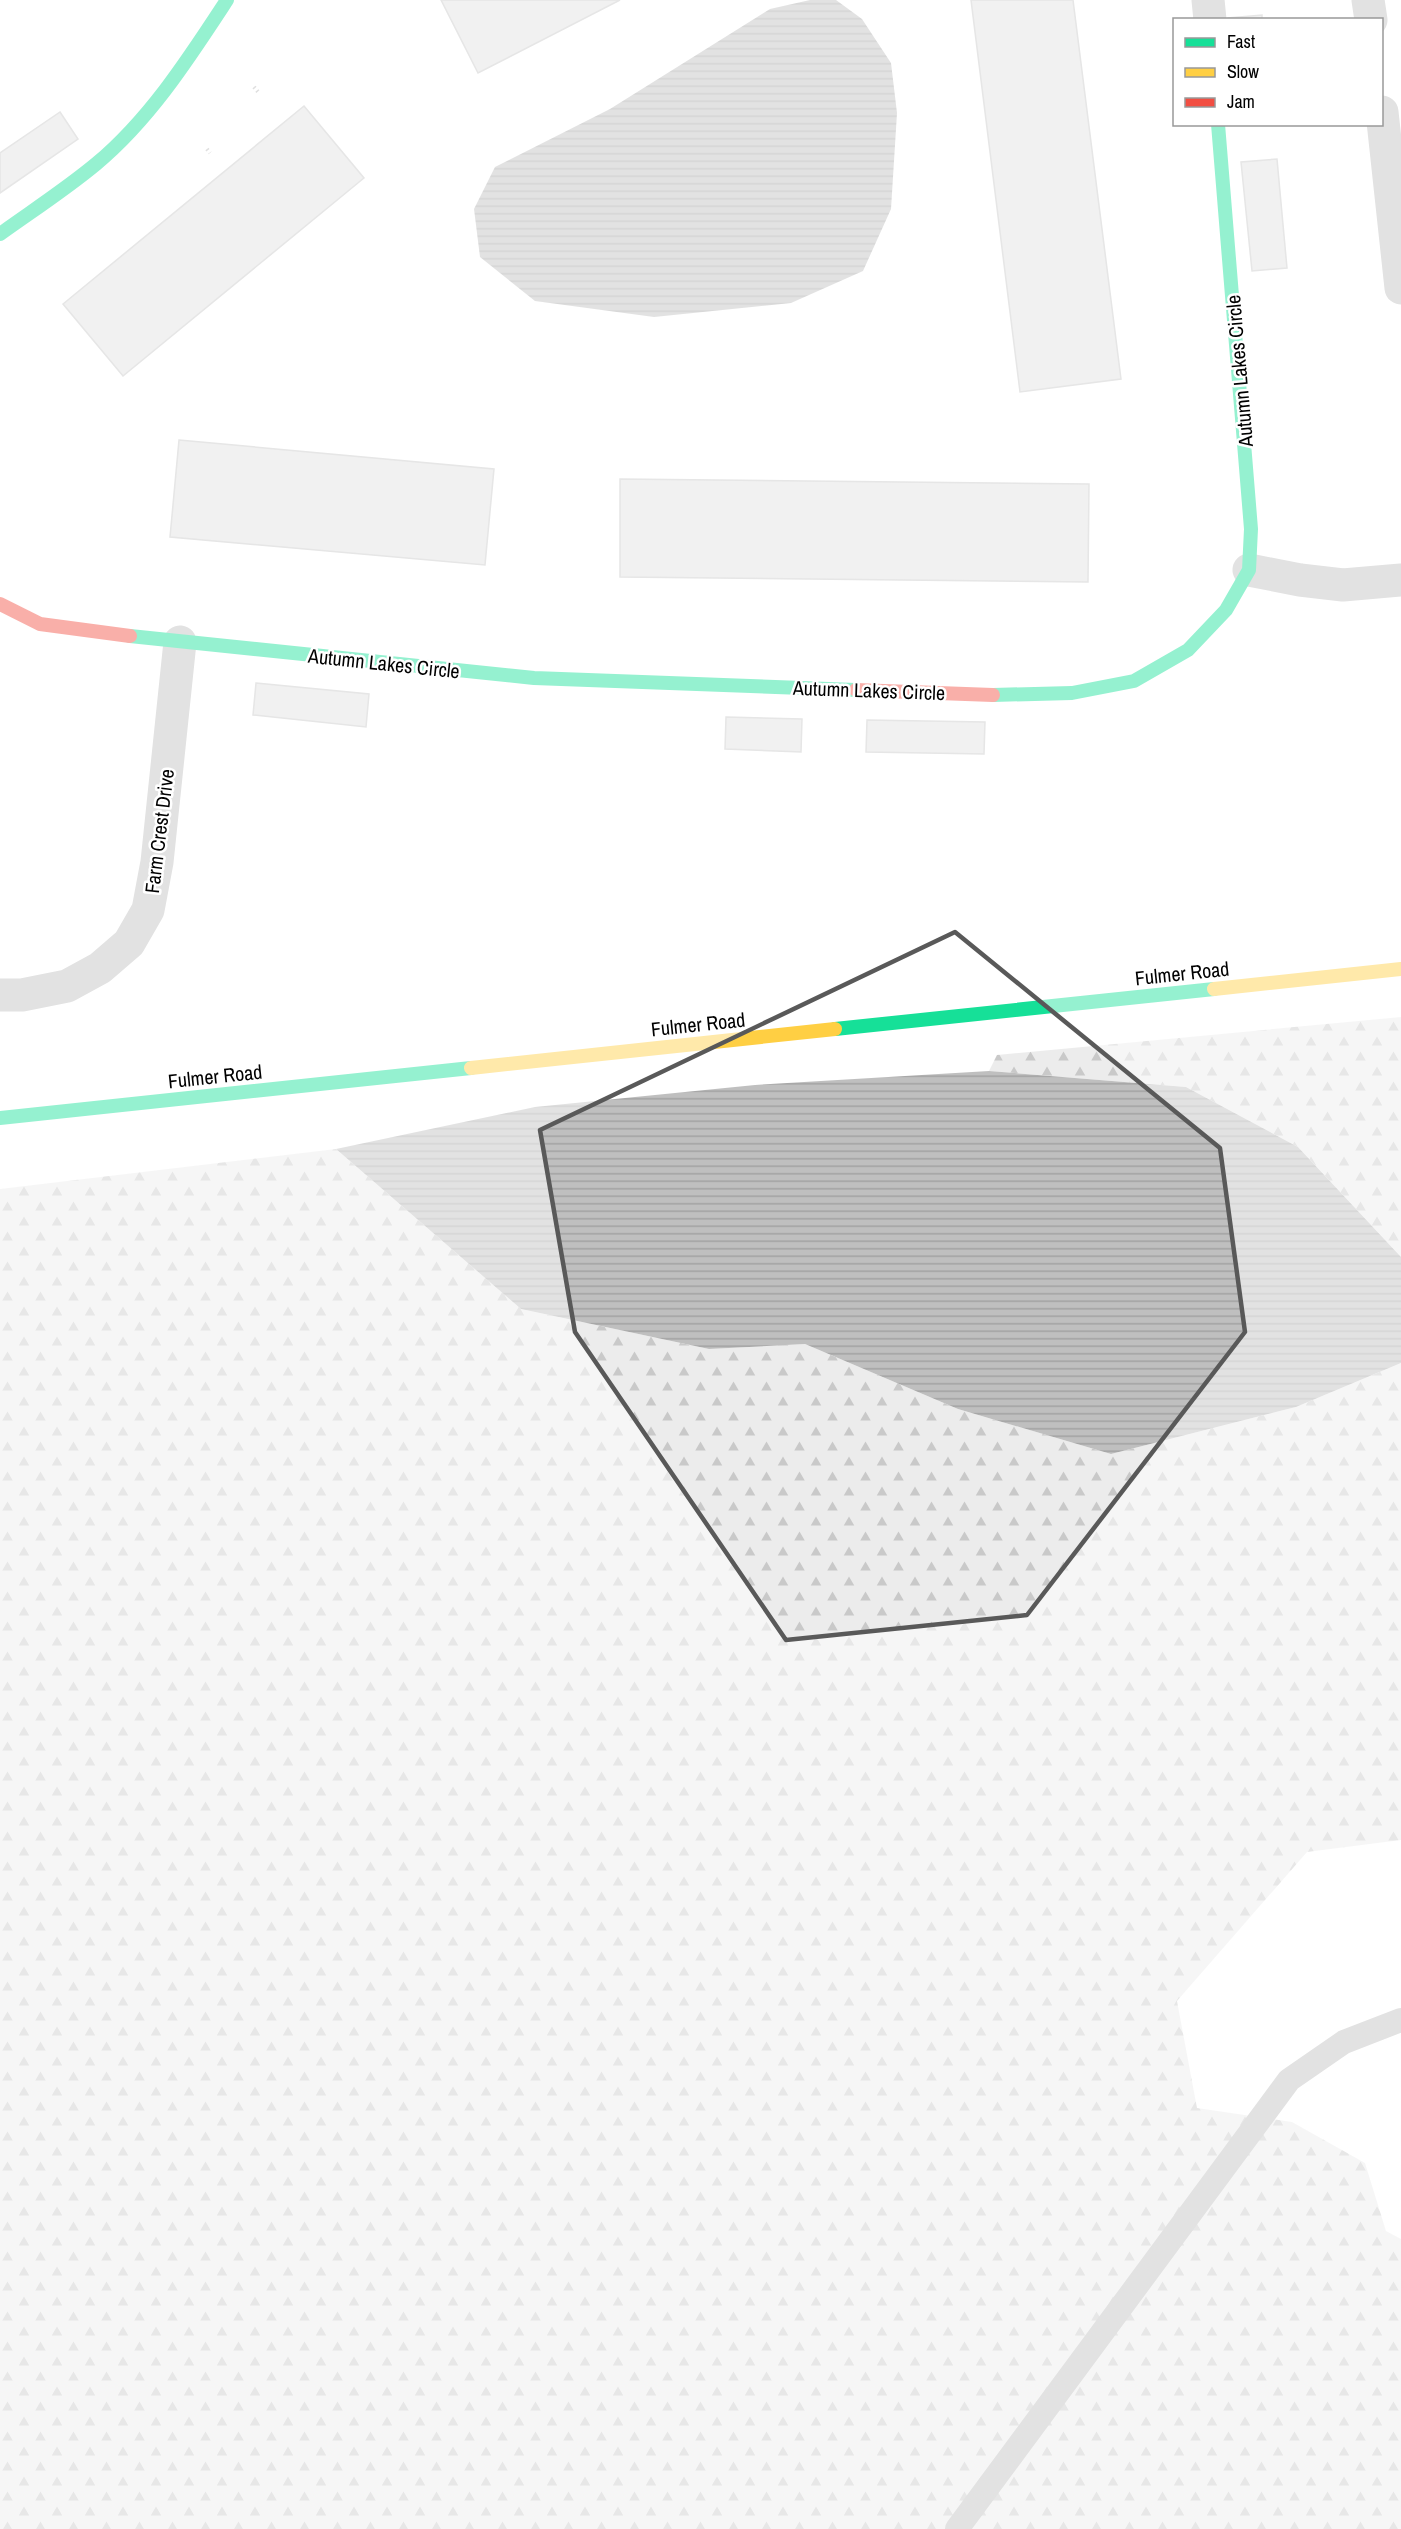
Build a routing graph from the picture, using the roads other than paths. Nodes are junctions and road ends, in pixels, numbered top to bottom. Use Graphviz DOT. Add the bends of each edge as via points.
graph roads {
  1 [pos="227,0"];
  2 [pos="1208,0"];
  3 [pos="1368,0"];
  4 [pos="1210,18"];
  5 [pos="1371,18"];
  6 [pos="1383,121"];
  7 [pos="1218,126"];
  8 [pos="0,234"];
  9 [pos="1401,288"];
  10 [pos="1249,570"];
  11 [pos="1401,580"];
  12 [pos="0,604"];
  13 [pos="180,642"];
  14 [pos="1401,969"];
  15 [pos="0,995"];
  16 [pos="0,1118"];
  17 [pos="1401,2020"];
  18 [pos="957,2529"];
  1 -- 8 [label="street" via="180,71 140,119 97,163"];
  2 -- 4 [label="street"];
  3 -- 5 [label="street"];
  6 -- 9 [label="street"];
  7 -- 10 [label="street, Autumn Lakes Circle" via="1251,529"];
  10 -- 11 [label="street" via="1343,585"];
  10 -- 13 [label="street, Autumn Lakes Circle" via="1226,610 1188,650 1134,681 1072,693 1012,696 534,678"];
  12 -- 13 [label="street, Autumn Lakes Circle" via="40,624"];
  13 -- 15 [label="street, Farm Crest Drive" via="157,862 148,910 129,943 100,968 67,986"];
  14 -- 16 [label="street, Fulmer Road"];
  17 -- 18 [label="lane" via="1344,2042 1289,2080"];
}
